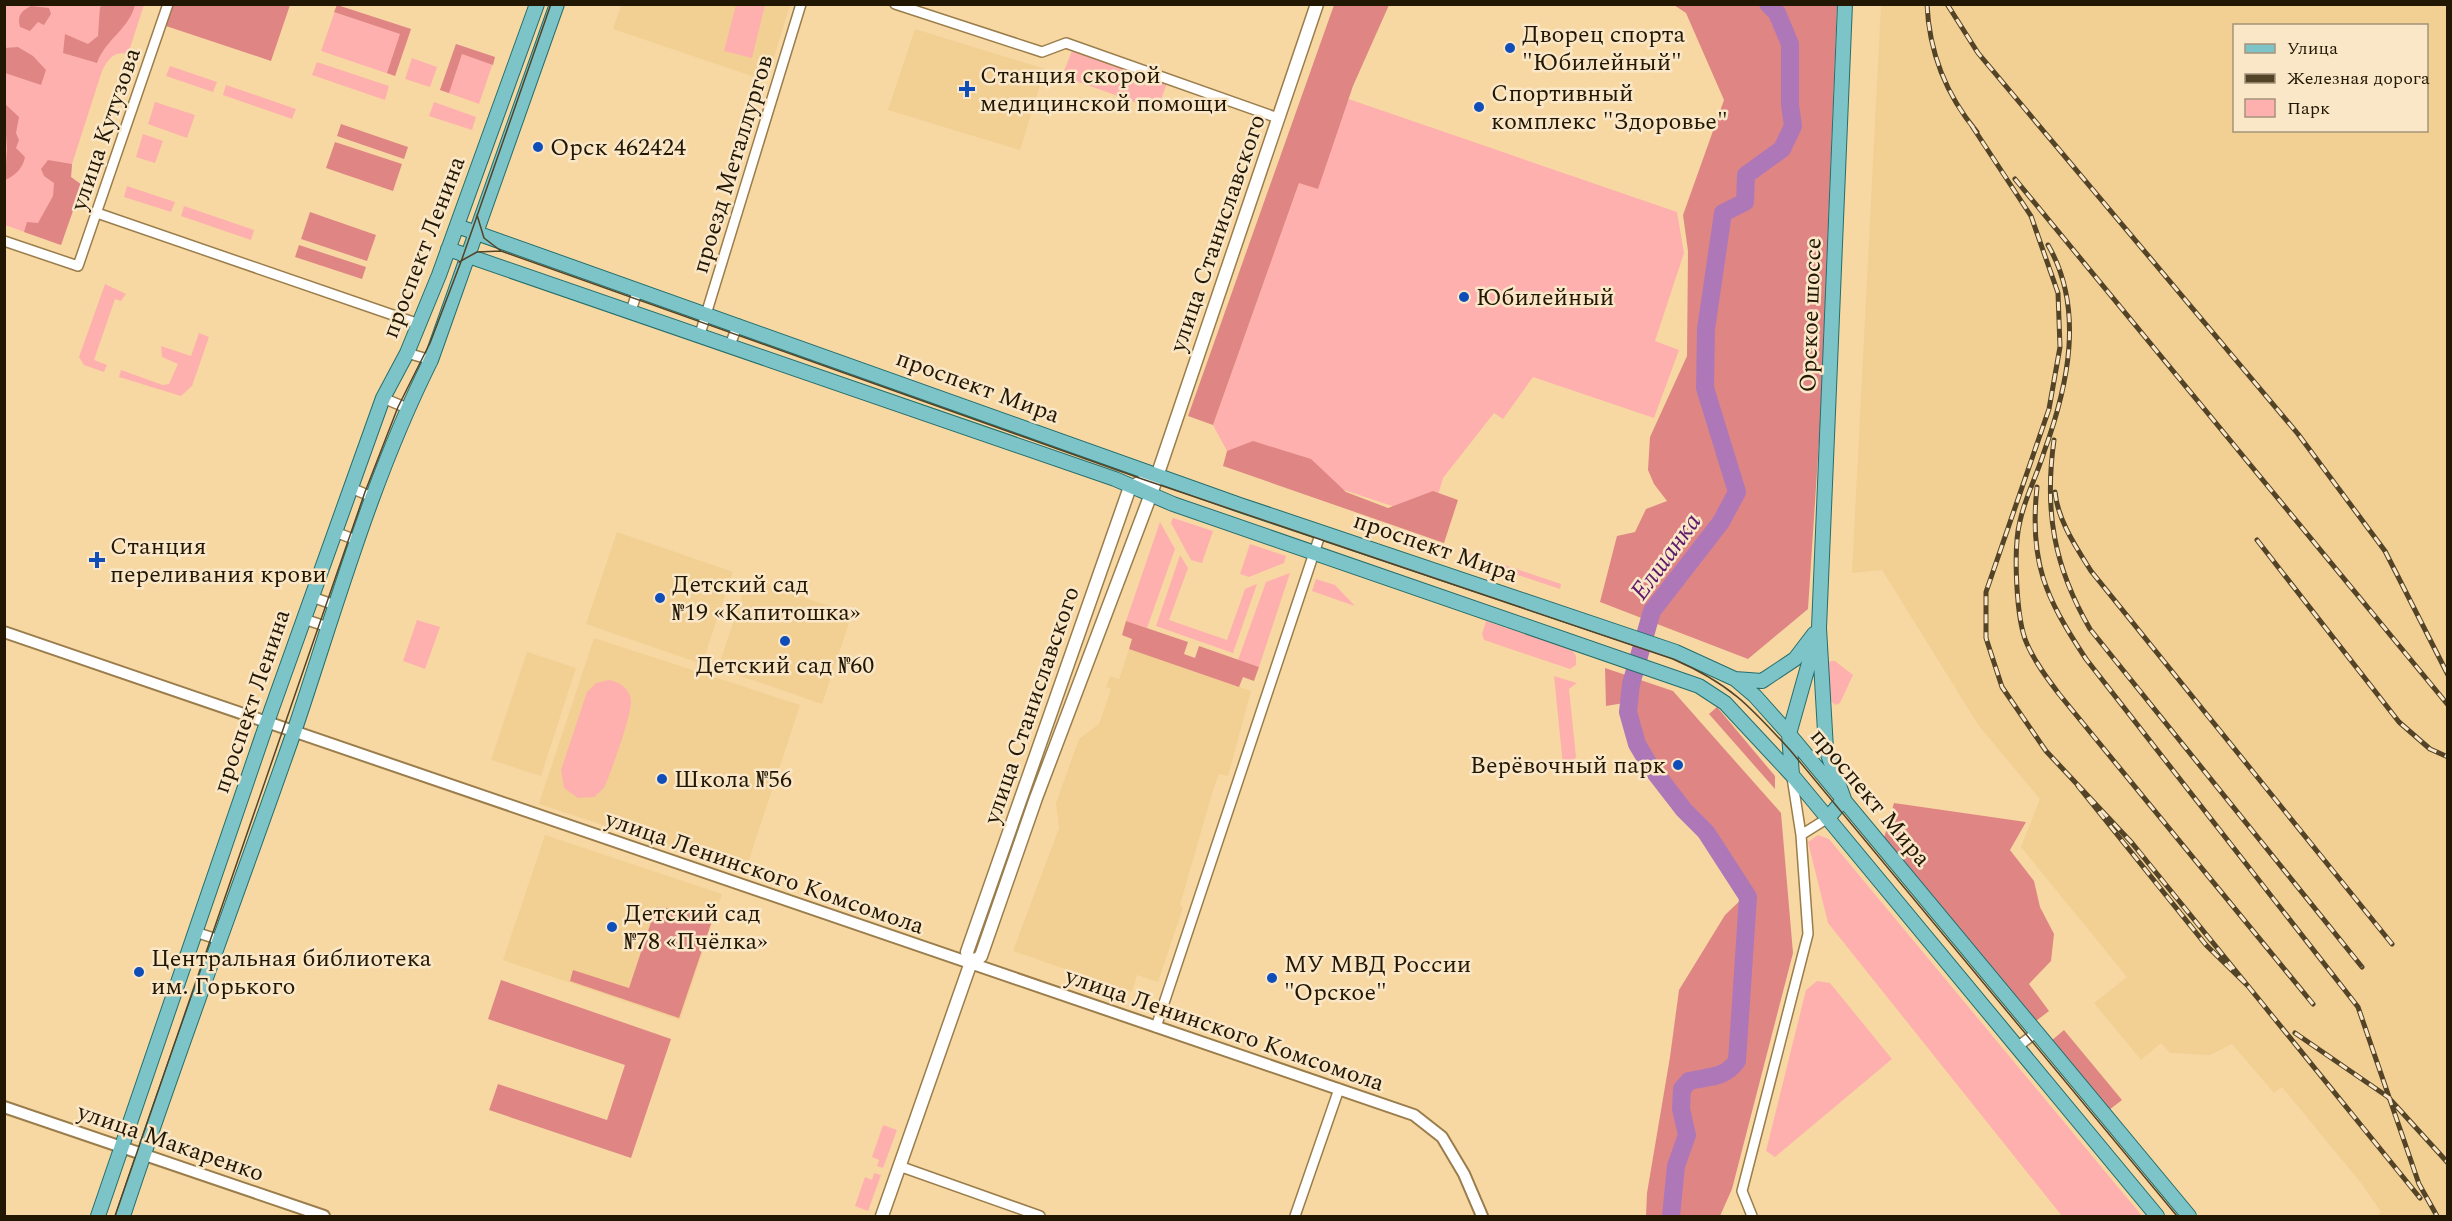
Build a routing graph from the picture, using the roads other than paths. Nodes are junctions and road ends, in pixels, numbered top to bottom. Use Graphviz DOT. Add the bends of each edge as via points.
graph roads {
  1 [pos="168,4"];
  2 [pos="537,4"];
  3 [pos="557,4"];
  4 [pos="801,4"];
  5 [pos="896,4"];
  6 [pos="1317,4"];
  7 [pos="1845,4"];
  8 [pos="517,60"];
  9 [pos="535,67"];
  10 [pos="1278,118"];
  11 [pos="97,213"];
  12 [pos="457,226"];
  13 [pos="477,233"];
  14 [pos="4,241"];
  15 [pos="448,249"];
  16 [pos="469,256"];
  17 [pos="638,289"];
  18 [pos="630,311"];
  19 [pos="706,313"];
  20 [pos="419,324"];
  21 [pos="738,324"];
  22 [pos="699,334"];
  23 [pos="730,345"];
  24 [pos="407,353"];
  25 [pos="431,360"];
  26 [pos="886,376"];
  27 [pos="878,397"];
  28 [pos="383,399"];
  29 [pos="406,408"];
  30 [pos="982,411"];
  31 [pos="1016,423"];
  32 [pos="975,431"];
  33 [pos="1009,443"];
  34 [pos="1157,475"];
  35 [pos="1130,487"];
  36 [pos="351,488"];
  37 [pos="1150,494"];
  38 [pos="370,496"];
  39 [pos="335,532"];
  40 [pos="1321,532"];
  41 [pos="356,540"];
  42 [pos="1314,553"];
  43 [pos="312,597"];
  44 [pos="335,605"];
  45 [pos="304,619"];
  46 [pos="328,627"];
  47 [pos="1819,628"];
  48 [pos="4,632"];
  49 [pos="1735,679"];
  50 [pos="267,723"];
  51 [pos="294,732"];
  52 [pos="1789,734"];
  53 [pos="1792,775"];
  54 [pos="1844,799"];
  55 [pos="1828,818"];
  56 [pos="1801,835"];
  57 [pos="195,932"];
  58 [pos="220,940"];
  59 [pos="970,965"];
  60 [pos="1156,1027"];
  61 [pos="2037,1032"];
  62 [pos="2017,1047"];
  63 [pos="1339,1089"];
  64 [pos="4,1107"];
  65 [pos="121,1149"];
  66 [pos="143,1156"];
  67 [pos="899,1166"];
  68 [pos="98,1216"];
  69 [pos="123,1216"];
  70 [pos="324,1216"];
  71 [pos="882,1216"];
  72 [pos="1040,1216"];
  73 [pos="1295,1216"];
  74 [pos="1482,1216"];
  75 [pos="1752,1216"];
  76 [pos="2157,1216"];
  77 [pos="2189,1216"];
  1 -- 11 [label="street, улица Кутузова"];
  2 -- 8 [label="main road, проспект Ленина"];
  3 -- 9 [label="main road, проспект Ленина"];
  4 -- 19 [label="street, проезд Металлургов"];
  5 -- 10 [label="street" via="1042,52 1066,43"];
  6 -- 10 [label="main road, улица Станиславского"];
  7 -- 47 [label="main road, Орское шоссе"];
  8 -- 9 [label="street"];
  8 -- 12 [label="main road, проспект Ленина"];
  9 -- 13 [label="main road, проспект Ленина"];
  10 -- 34 [label="main road, улица Станиславского"];
  11 -- 14 [label="street, улица Кутузова" via="78,266"];
  11 -- 20 [label="street"];
  12 -- 13 [label="main road, проспект Мира"];
  12 -- 15 [label="main road, проспект Ленина"];
  13 -- 16 [label="main road, проспект Ленина"];
  13 -- 17 [label="main road, проспект Мира"];
  15 -- 16 [label="main road, проспект Мира"];
  15 -- 20 [label="main road, проспект Ленина"];
  16 -- 18 [label="main road, проспект Мира"];
  16 -- 25 [label="main road, проспект Ленина"];
  17 -- 18 [label="street"];
  17 -- 19 [label="main road, проспект Мира"];
  18 -- 22 [label="main road, проспект Мира"];
  19 -- 21 [label="main road, проспект Мира"];
  19 -- 22 [label="street, проезд Металлургов"];
  20 -- 24 [label="main road, проспект Ленина"];
  21 -- 23 [label="street"];
  21 -- 26 [label="main road, проспект Мира"];
  22 -- 23 [label="main road, проспект Мира"];
  23 -- 27 [label="main road, проспект Мира"];
  24 -- 25 [label="street"];
  24 -- 28 [label="main road, проспект Ленина"];
  25 -- 29 [label="main road, проспект Ленина"];
  26 -- 27 [label="street"];
  26 -- 30 [label="main road, проспект Мира"];
  27 -- 32 [label="main road, проспект Мира"];
  28 -- 29 [label="street"];
  28 -- 36 [label="main road, проспект Ленина"];
  29 -- 38 [label="main road, проспект Ленина"];
  30 -- 31 [label="main road, проспект Мира"];
  30 -- 32 [label="street"];
  31 -- 33 [label="street"];
  31 -- 34 [label="main road, проспект Мира"];
  32 -- 33 [label="main road, проспект Мира"];
  33 -- 35 [label="main road, проспект Мира"];
  34 -- 35 [label="main road"];
  34 -- 37 [label="main road, улица Станиславского"];
  34 -- 40 [label="main road, проспект Мира"];
  35 -- 37 [label="main road, проспект Мира"];
  35 -- 59 [label="main road, улица Станиславского" via="967,952"];
  36 -- 38 [label="street"];
  36 -- 39 [label="main road, проспект Ленина"];
  37 -- 42 [label="main road, проспект Мира"];
  37 -- 59 [label="main road, улица Станиславского" via="981,956"];
  38 -- 41 [label="main road, проспект Ленина"];
  39 -- 41 [label="street"];
  39 -- 43 [label="main road, проспект Ленина"];
  40 -- 42 [label="street"];
  40 -- 49 [label="main road, проспект Мира" via="1676,652"];
  41 -- 44 [label="main road, проспект Ленина"];
  42 -- 53 [label="main road, проспект Мира" via="1699,686 1725,703"];
  42 -- 60 [label="street"];
  43 -- 44 [label="street"];
  43 -- 45 [label="main road, проспект Ленина"];
  44 -- 46 [label="main road, проспект Ленина"];
  45 -- 46 [label="street"];
  45 -- 50 [label="main road, проспект Ленина"];
  46 -- 51 [label="main road, проспект Ленина"];
  47 -- 49 [label="main road" via="1795,659 1762,681"];
  47 -- 52 [label="main road"];
  47 -- 54 [label="main road" via="1826,749"];
  48 -- 50 [label="street, улица Ленинского Комсомола"];
  49 -- 52 [label="main road, проспект Мира"];
  50 -- 51 [label="street, улица Ленинского Комсомола"];
  50 -- 57 [label="main road, проспект Ленина"];
  51 -- 58 [label="main road, проспект Ленина"];
  51 -- 59 [label="street, улица Ленинского Комсомола"];
  52 -- 53 [label="main road"];
  52 -- 54 [label="main road, проспект Мира"];
  53 -- 55 [label="main road, проспект Мира"];
  53 -- 56 [label="street"];
  54 -- 55 [label="main road"];
  54 -- 61 [label="main road, проспект Мира"];
  55 -- 56 [label="street"];
  55 -- 62 [label="main road, проспект Мира"];
  56 -- 75 [label="street" via="1808,934 1742,1191"];
  57 -- 58 [label="street"];
  57 -- 65 [label="main road, проспект Ленина"];
  58 -- 66 [label="main road, проспект Ленина"];
  59 -- 60 [label="street, улица Ленинского Комсомола"];
  59 -- 67 [label="main road, улица Станиславского"];
  60 -- 63 [label="street, улица Ленинского Комсомола"];
  61 -- 62 [label="street"];
  61 -- 77 [label="main road, проспект Мира"];
  62 -- 76 [label="main road, проспект Мира"];
  63 -- 73 [label="street"];
  63 -- 74 [label="street, улица Ленинского Комсомола" via="1414,1115 1442,1137"];
  64 -- 65 [label="street, улица Макаренко"];
  65 -- 66 [label="street, улица Макаренко"];
  65 -- 68 [label="main road, проспект Ленина"];
  66 -- 69 [label="main road, проспект Ленина"];
  66 -- 70 [label="street, улица Макаренко"];
  67 -- 71 [label="main road, улица Станиславского"];
  67 -- 72 [label="street"];
}
